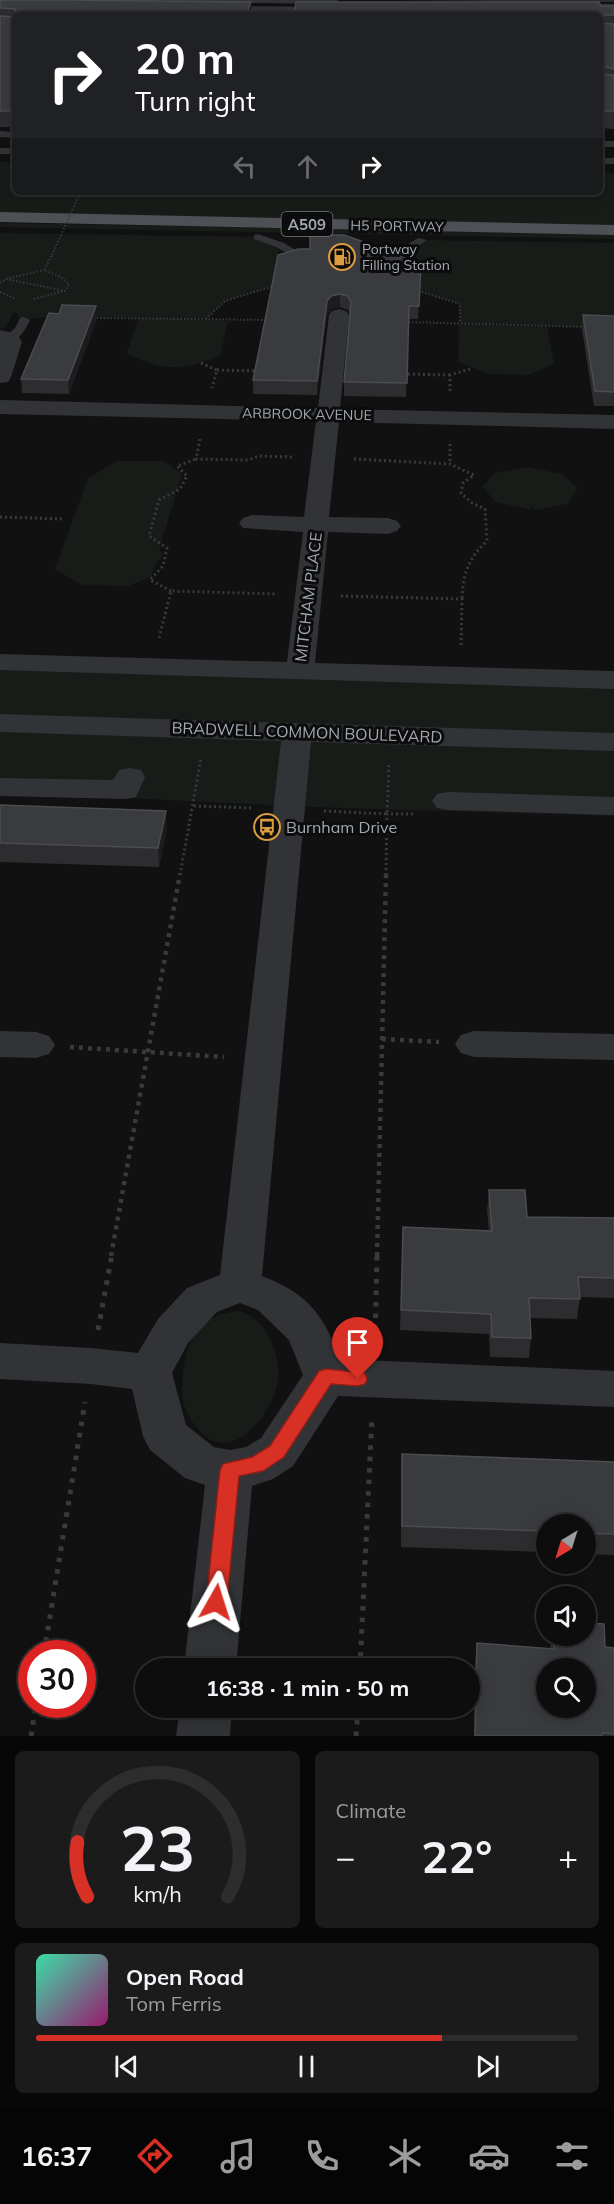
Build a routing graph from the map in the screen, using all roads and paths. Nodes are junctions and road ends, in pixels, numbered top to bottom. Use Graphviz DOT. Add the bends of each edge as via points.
graph roads {
  1 [pos="171,0"];
  2 [pos="614,6"];
  3 [pos="347,7"];
  4 [pos="157,9"];
  5 [pos="271,9"];
  6 [pos="569,10"];
  7 [pos="587,12"];
  8 [pos="80,195"];
  9 [pos="0,218"];
  10 [pos="614,230"];
  11 [pos="0,233"];
  12 [pos="258,237"];
  13 [pos="422,240"];
  14 [pos="614,243"];
  15 [pos="305,260"];
  16 [pos="380,261"];
  17 [pos="44,270"];
  18 [pos="6,279"];
  19 [pos="0,283"];
  20 [pos="65,291"];
  21 [pos="33,299"];
  22 [pos="339,315"];
  23 [pos="24,320"];
  24 [pos="5,337"];
  25 [pos="201,363"];
  26 [pos="0,377"];
  27 [pos="0,406"];
  28 [pos="205,412"];
  29 [pos="330,414"];
  30 [pos="614,422"];
  31 [pos="324,458"];
  32 [pos="196,459"];
  33 [pos="0,517"];
  34 [pos="64,519"];
  35 [pos="252,523"];
  36 [pos="317,525"];
  37 [pos="388,526"];
  38 [pos="171,591"];
  39 [pos="462,599"];
  40 [pos="0,662"];
  41 [pos="300,670"];
  42 [pos="614,681"];
  43 [pos="0,723"];
  44 [pos="297,732"];
  45 [pos="614,742"];
  46 [pos="389,754"];
  47 [pos="130,777"];
  48 [pos="0,787"];
  49 [pos="194,806"];
  50 [pos="614,806"];
  51 [pos="438,808"];
  52 [pos="387,813"];
  53 [pos="382,1039"];
  54 [pos="0,1044"];
  55 [pos="474,1044"];
  56 [pos="36,1045"];
  57 [pos="614,1047"];
  58 [pos="149,1052"];
  59 [pos="264,1060"];
  60 [pos="240,1285"];
  61 [pos="0,1361"];
  62 [pos="91,1366"];
  63 [pos="150,1373"];
  64 [pos="326,1377"];
  65 [pos="374,1380"];
  66 [pos="614,1389"];
  67 [pos="230,1470"];
  68 [pos="47,1640"];
  69 [pos="211,1658"];
  70 [pos="360,1658"];
  71 [pos="34,1718"];
  72 [pos="205,1718"];
  73 [pos="357,1718"];
  74 [pos="31,1736"];
  75 [pos="203,1736"];
  76 [pos="356,1736"];
  1 -- 5 [label="lane"];
  2 -- 6 [label="lane"];
  3 -- 5 [label="street"];
  4 -- 5 [label="street"];
  6 -- 7 [label="street"];
  8 -- 17 [label="path, bridge"];
  9 -- 10 [label="main road, H5 PORTWAY / A509"];
  11 -- 12 [label="main road, H5 PORTWAY / A509"];
  12 -- 13 [label="main road, H5 PORTWAY / A509"];
  12 -- 15 [label="lane"];
  13 -- 14 [label="main road, H5 PORTWAY / A509"];
  13 -- 16 [label="lane"];
  17 -- 18 [label="path"];
  17 -- 20 [label="path" via="67,281"];
  18 -- 19 [label="path"];
  18 -- 20 [label="path"];
  20 -- 21 [label="path"];
  22 -- 29 [label="street, MITCHAM PLACE"];
  23 -- 24 [label="lane" via="20,330"];
  24 -- 26 [label="street" via="12,346"];
  25 -- 28 [label="path" via="217,370"];
  27 -- 28 [label="street, ARBROOK AVENUE"];
  28 -- 29 [label="street, ARBROOK AVENUE"];
  28 -- 32 [label="path"];
  29 -- 30 [label="street, ARBROOK AVENUE"];
  29 -- 31 [label="street, MITCHAM PLACE"];
  31 -- 32 [label="path"];
  31 -- 36 [label="street, MITCHAM PLACE"];
  31 -- 39 [label="path" via="450,464 474,475 463,483 461,493 485,509 487,541 469,558 462,575"];
  32 -- 38 [label="path" via="177,466 187,476 184,485 159,500 149,536 167,548 168,559 150,580"];
  33 -- 34 [label="path"];
  35 -- 36 [label="street, MITCHAM PLACE"];
  36 -- 37 [label="street, MITCHAM PLACE"];
  36 -- 41 [label="street, MITCHAM PLACE"];
  40 -- 41 [label="street"];
  41 -- 42 [label="street"];
  43 -- 44 [label="street, BRADWELL COMMON BOULEVARD"];
  44 -- 45 [label="street, BRADWELL COMMON BOULEVARD"];
  44 -- 59 [label="street"];
  46 -- 52 [label="path"];
  47 -- 48 [label="street" via="125,790"];
  49 -- 58 [label="path"];
  50 -- 51 [label="street"];
  51 -- 52 [label="path"];
  52 -- 53 [label="path"];
  53 -- 55 [label="path"];
  53 -- 65 [label="path"];
  54 -- 56 [label="street"];
  55 -- 57 [label="street"];
  56 -- 58 [label="path"];
  58 -- 59 [label="path"];
  58 -- 62 [label="path"];
  59 -- 60 [label="street"];
  60 -- 63 [label="street" via="202,1300 173,1331"];
  60 -- 64 [label="street" via="273,1298 307,1330"];
  61 -- 62 [label="street"];
  62 -- 63 [label="street"];
  62 -- 68 [label="path"];
  63 -- 67 [label="street" via="166,1436 202,1464"];
  64 -- 65 [label="street"];
  64 -- 67 [label="street" via="277,1452 256,1465"];
  65 -- 66 [label="street"];
  65 -- 70 [label="path"];
  67 -- 69 [label="street"];
  71 -- 74 [label="path"];
  72 -- 75 [label="street"];
  73 -- 76 [label="path"];
}
